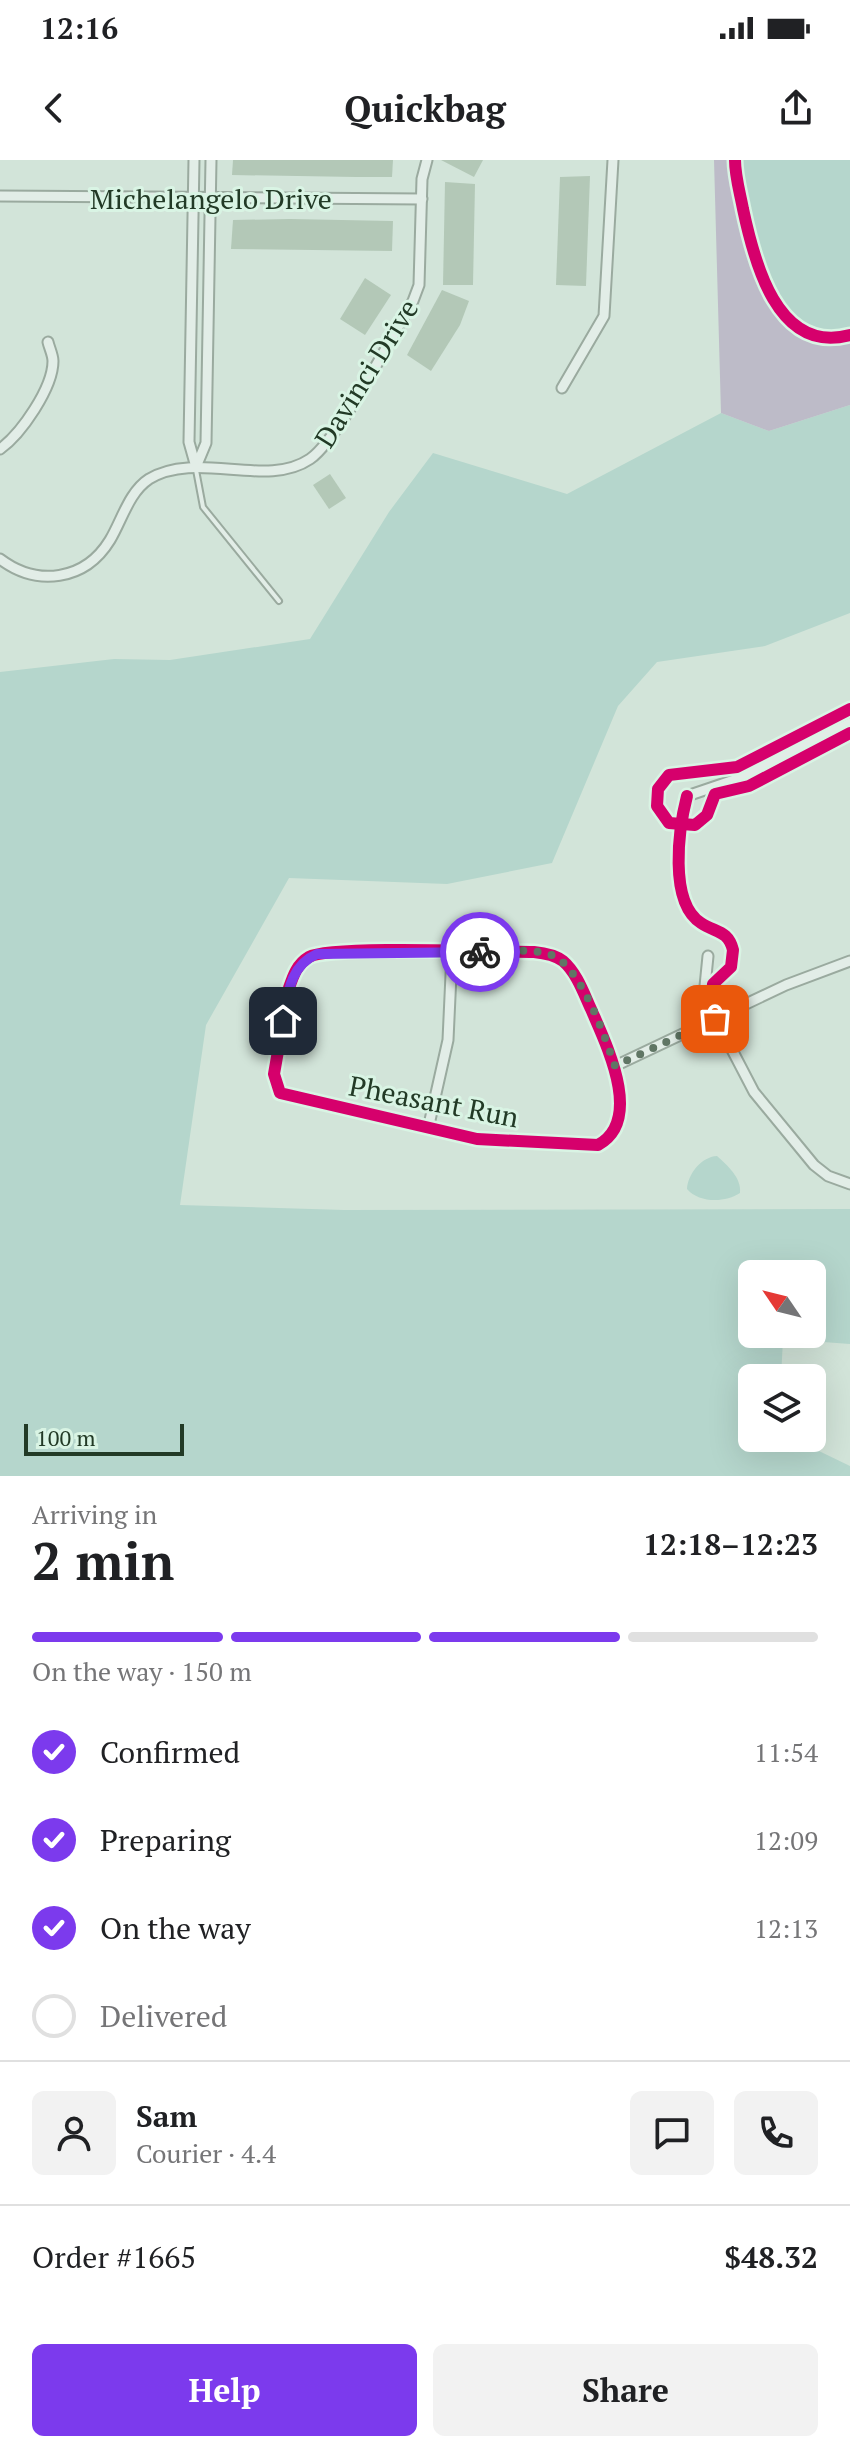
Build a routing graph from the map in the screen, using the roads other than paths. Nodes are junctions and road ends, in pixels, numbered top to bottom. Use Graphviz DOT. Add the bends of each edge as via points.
graph roads {
  1 [pos="194,160"];
  2 [pos="211,160"];
  3 [pos="427,160"];
  4 [pos="613,160"];
  5 [pos="0,196"];
  6 [pos="193,198"];
  7 [pos="210,199"];
  8 [pos="422,199"];
  9 [pos="48,342"];
  10 [pos="190,355"];
  11 [pos="206,356"];
  12 [pos="562,388"];
  13 [pos="0,449"];
  14 [pos="196,467"];
  15 [pos="0,559"];
  16 [pos="279,601"];
  17 [pos="850,723"];
  18 [pos="687,796"];
  19 [pos="452,953"];
  20 [pos="708,956"];
  21 [pos="850,961"];
  22 [pos="715,1019"];
  23 [pos="615,1066"];
  24 [pos="428,1129"];
  25 [pos="850,1184"];
  1 -- 6 [label="street"];
  2 -- 7 [label="street"];
  3 -- 8 [label="street, Davinci Drive"];
  4 -- 12 [label="street" via="604,316"];
  5 -- 6 [label="street, Michelangelo Drive"];
  6 -- 7 [label="street, Michelangelo Drive"];
  6 -- 10 [label="street"];
  7 -- 8 [label="street, Michelangelo Drive"];
  7 -- 11 [label="street"];
  8 -- 14 [label="street, Davinci Drive" via="422,269 413,301 322,449 280,470"];
  9 -- 13 [label="street" via="53,360 48,378 26,424"];
  10 -- 11 [label="street"];
  10 -- 14 [label="street" via="189,442"];
  11 -- 14 [label="street" via="206,443"];
  14 -- 15 [label="street, Davinci Drive" via="171,470 146,482 109,542 74,572 41,578"];
  14 -- 16 [label="lane" via="203,507"];
  17 -- 18 [label="street" via="740,778"];
  19 -- 23 [label="street, Pheasant Run" via="534,952 565,962"];
  19 -- 24 [label="street" via="448,1040"];
  19 -- 24 [label="street, Pheasant Run" via="326,953 308,958 289,988 274,1074 280,1093"];
  20 -- 22 [label="street" via="704,996"];
  21 -- 22 [label="street"];
  22 -- 23 [label="street"];
  22 -- 25 [label="street" via="774,1120 814,1165"];
  23 -- 24 [label="street, Pheasant Run" via="619,1120 598,1145 477,1139"];
}
